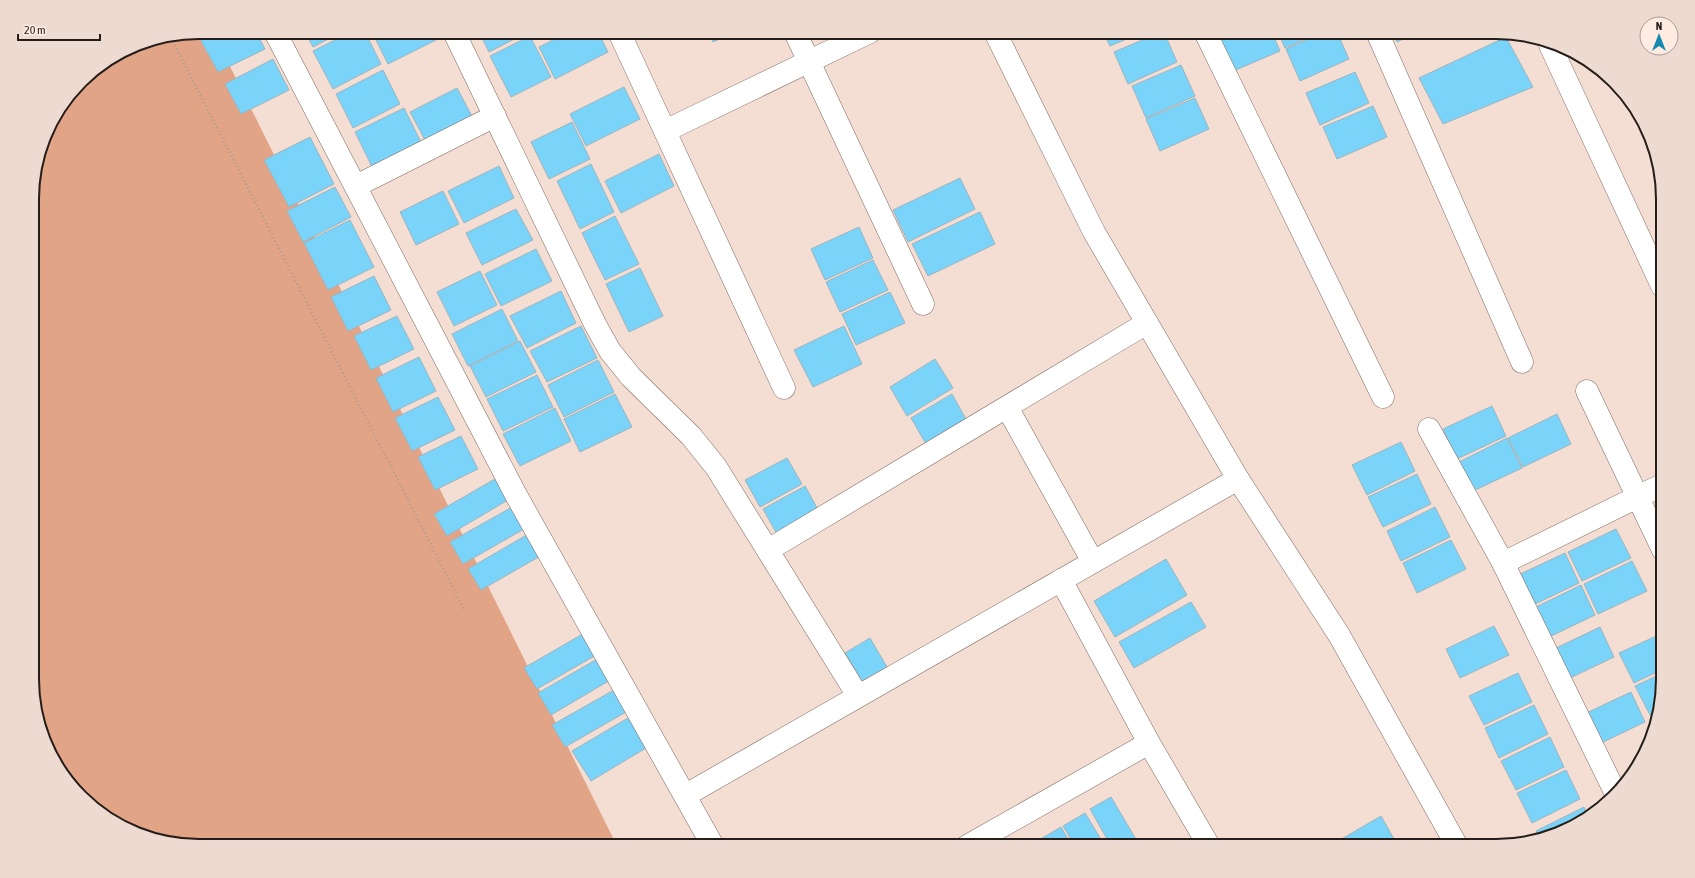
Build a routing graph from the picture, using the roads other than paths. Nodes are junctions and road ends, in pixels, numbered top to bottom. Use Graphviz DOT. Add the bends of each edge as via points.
graph roads {
  1 [pos="279,39"];
  2 [pos="457,39"];
  3 [pos="622,39"];
  4 [pos="798,39"];
  5 [pos="855,39"];
  6 [pos="998,39"];
  7 [pos="1208,39"];
  8 [pos="1380,39"];
  9 [pos="1552,49"];
  10 [pos="809,61"];
  11 [pos="495,116"];
  12 [pos="665,131"];
  13 [pos="356,186"];
  14 [pos="1656,273"];
  15 [pos="923,304"];
  16 [pos="1147,323"];
  17 [pos="1522,362"];
  18 [pos="784,388"];
  19 [pos="1587,391"];
  20 [pos="1383,397"];
  21 [pos="1007,407"];
  22 [pos="1429,429"];
  23 [pos="1238,479"];
  24 [pos="1656,488"];
  25 [pos="1637,498"];
  26 [pos="1656,536"];
  27 [pos="768,550"];
  28 [pos="1093,562"];
  29 [pos="1503,563"];
  30 [pos="1061,580"];
  31 [pos="858,696"];
  32 [pos="1149,743"];
  33 [pos="1613,788"];
  34 [pos="686,795"];
  35 [pos="709,839"];
  36 [pos="979,839"];
  37 [pos="1206,839"];
  38 [pos="1453,839"];
  1 -- 13 [label="street"];
  2 -- 11 [label="street"];
  3 -- 12 [label="street"];
  4 -- 10 [label="street"];
  5 -- 10 [label="street"];
  6 -- 16 [label="street" via="1094,232"];
  7 -- 20 [label="street"];
  8 -- 17 [label="street"];
  9 -- 14 [label="street"];
  10 -- 12 [label="street"];
  10 -- 15 [label="street"];
  11 -- 13 [label="street"];
  11 -- 27 [label="street" via="610,351 631,377 691,436 716,467"];
  12 -- 18 [label="street"];
  13 -- 34 [label="street" via="516,495"];
  16 -- 21 [label="street"];
  16 -- 23 [label="street"];
  19 -- 25 [label="street"];
  21 -- 27 [label="street"];
  21 -- 28 [label="street"];
  22 -- 29 [label="street"];
  23 -- 28 [label="street"];
  23 -- 38 [label="street" via="1339,635"];
  24 -- 25 [label="street"];
  25 -- 26 [label="street"];
  25 -- 29 [label="street"];
  27 -- 31 [label="street"];
  28 -- 30 [label="street"];
  29 -- 33 [label="street"];
  30 -- 31 [label="street"];
  30 -- 32 [label="street"];
  31 -- 34 [label="street"];
  32 -- 36 [label="street"];
  32 -- 37 [label="street"];
  34 -- 35 [label="street"];
}
